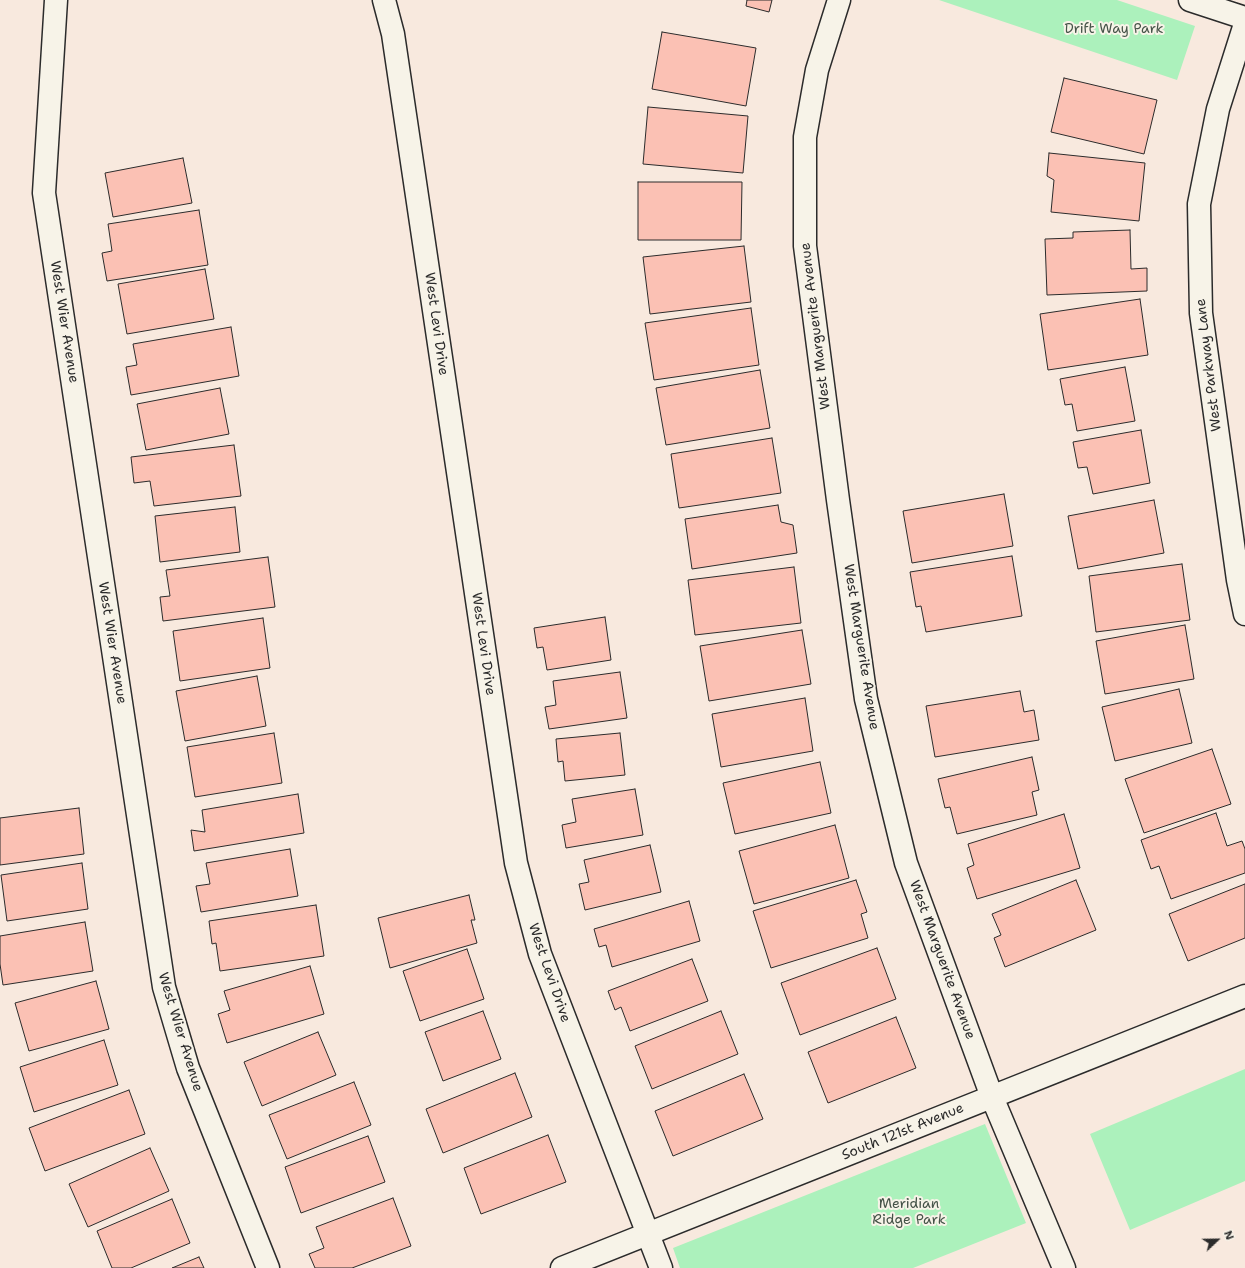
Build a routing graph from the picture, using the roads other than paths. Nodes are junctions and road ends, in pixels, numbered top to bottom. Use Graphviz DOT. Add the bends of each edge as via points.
graph roads {
  1 [pos="56,0"];
  2 [pos="384,0"];
  3 [pos="839,0"];
  4 [pos="1190,0"];
  5 [pos="1245,18"];
  6 [pos="1245,24"];
  7 [pos="1245,614"];
  8 [pos="1245,996"];
  9 [pos="992,1097"];
  10 [pos="647,1234"];
  11 [pos="268,1268"];
  12 [pos="562,1268"];
  13 [pos="661,1268"];
  14 [pos="1064,1268"];
  1 -- 11 [label="street, West Wier Avenue" via="44,193 164,987 188,1068"];
  2 -- 10 [label="street, West Levi Drive" via="393,34 516,863 540,954"];
  3 -- 9 [label="street, West Marguerite Avenue" via="817,70 805,137 805,246 841,523 866,699 906,863"];
  4 -- 5 [label="street"];
  6 -- 7 [label="street, West Parkway Lane" via="1218,109 1199,204 1201,313 1238,580"];
  8 -- 9 [label="street, South 121st Avenue"];
  9 -- 10 [label="street, South 121st Avenue"];
  9 -- 14 [label="street, West Marguerite Avenue"];
  10 -- 12 [label="street, South 121st Avenue"];
  10 -- 13 [label="street, West Levi Drive"];
}
